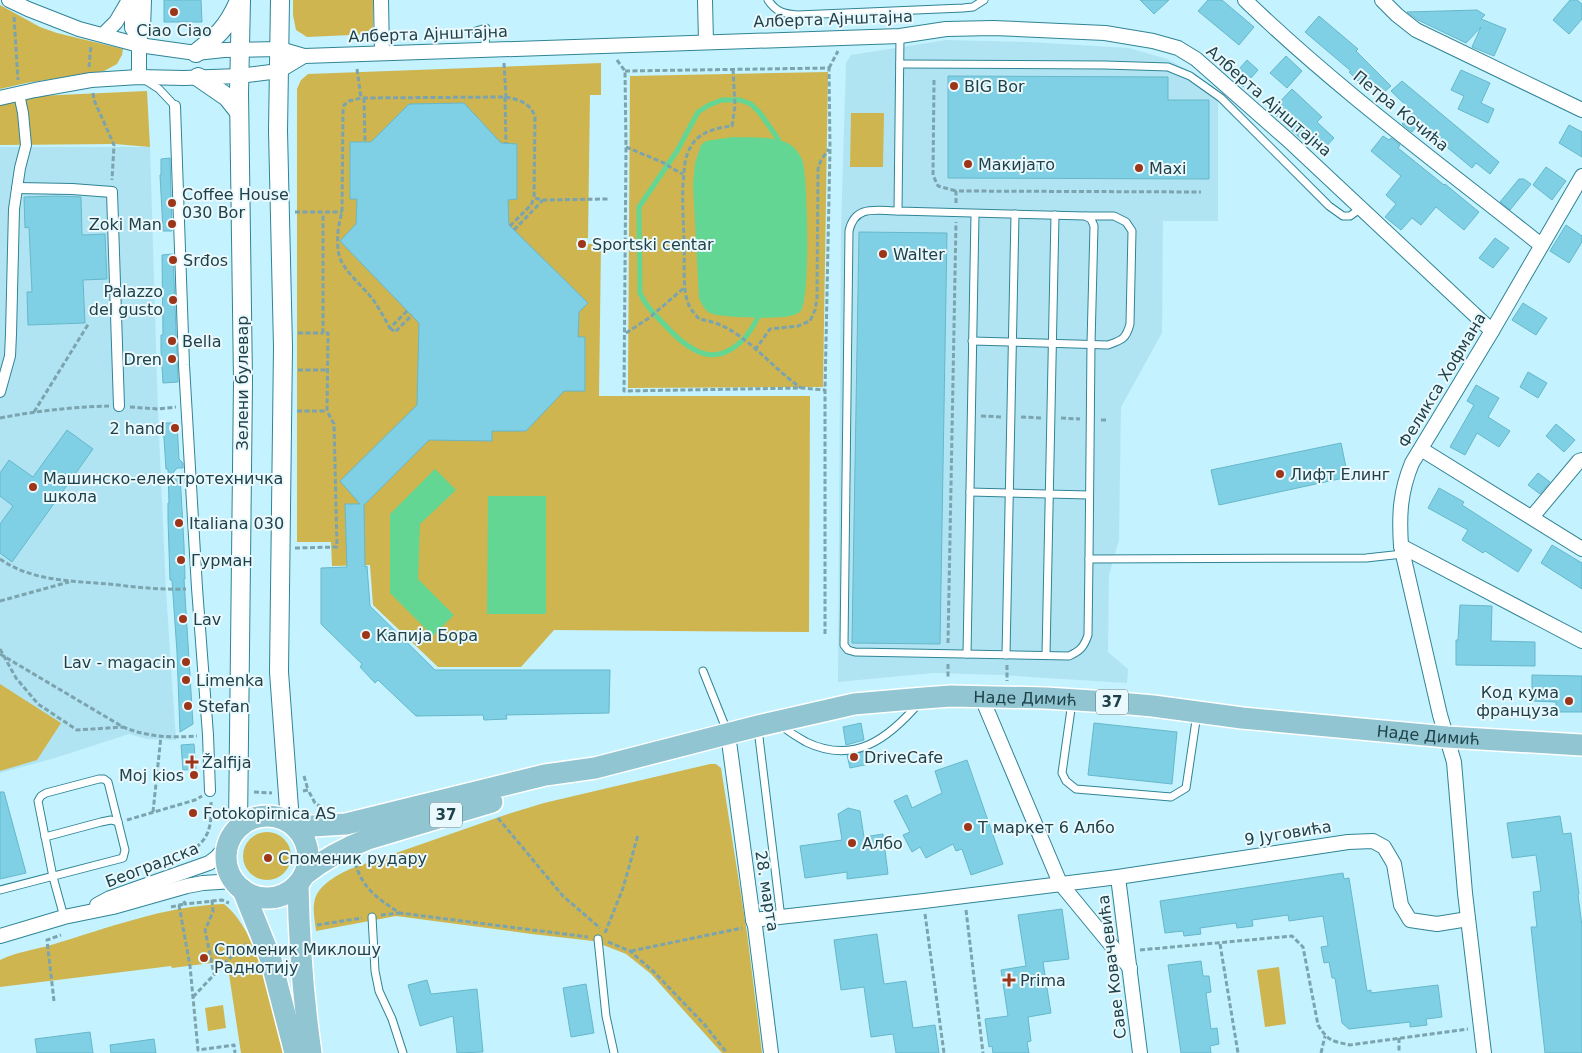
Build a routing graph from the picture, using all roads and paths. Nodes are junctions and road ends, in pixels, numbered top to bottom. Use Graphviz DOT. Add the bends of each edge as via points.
graph roads {
  1 [pos="131,0"];
  2 [pos="144,0"];
  3 [pos="240,0"];
  4 [pos="280,0"];
  5 [pos="382,0"];
  6 [pos="705,0"];
  7 [pos="768,0"];
  8 [pos="984,0"];
  9 [pos="1244,0"];
  10 [pos="1382,0"];
  11 [pos="12,2"];
  12 [pos="476,31"];
  13 [pos="102,35"];
  14 [pos="900,36"];
  15 [pos="139,42"];
  16 [pos="706,42"];
  17 [pos="280,49"];
  18 [pos="486,49"];
  19 [pos="240,50"];
  20 [pos="196,53"];
  21 [pos="382,53"];
  22 [pos="304,56"];
  23 [pos="900,64"];
  24 [pos="733,69"];
  25 [pos="279,71"];
  26 [pos="239,76"];
  27 [pos="139,77"];
  28 [pos="198,77"];
  29 [pos="359,80"];
  30 [pos="934,80"];
  31 [pos="19,94"];
  32 [pos="506,97"];
  33 [pos="0,98"];
  34 [pos="362,98"];
  35 [pos="94,100"];
  36 [pos="175,106"];
  37 [pos="1582,110"];
  38 [pos="239,112"];
  39 [pos="365,142"];
  40 [pos="506,144"];
  41 [pos="626,147"];
  42 [pos="830,149"];
  43 [pos="684,174"];
  44 [pos="1582,176"];
  45 [pos="16,188"];
  46 [pos="956,190"];
  47 [pos="112,192"];
  48 [pos="1201,192"];
  49 [pos="534,198"];
  50 [pos="608,199"];
  51 [pos="543,200"];
  52 [pos="1361,208"];
  53 [pos="898,211"];
  54 [pos="293,212"];
  55 [pos="342,212"];
  56 [pos="323,213"];
  57 [pos="956,214"];
  58 [pos="975,214"];
  59 [pos="1015,214"];
  60 [pos="1055,215"];
  61 [pos="1085,216"];
  62 [pos="510,226"];
  63 [pos="514,230"];
  64 [pos="1541,245"];
  65 [pos="685,287"];
  66 [pos="407,311"];
  67 [pos="412,315"];
  68 [pos="89,323"];
  69 [pos="390,328"];
  70 [pos="1492,331"];
  71 [pos="293,333"];
  72 [pos="322,333"];
  73 [pos="625,334"];
  74 [pos="972,341"];
  75 [pos="1012,342"];
  76 [pos="1052,343"];
  77 [pos="1091,344"];
  78 [pos="755,350"];
  79 [pos="294,370"];
  80 [pos="328,370"];
  81 [pos="802,388"];
  82 [pos="825,390"];
  83 [pos="0,392"];
  84 [pos="120,406"];
  85 [pos="186,407"];
  86 [pos="294,410"];
  87 [pos="327,411"];
  88 [pos="34,412"];
  89 [pos="971,416"];
  90 [pos="1011,417"];
  91 [pos="0,418"];
  92 [pos="1050,418"];
  93 [pos="1090,419"];
  94 [pos="1108,420"];
  95 [pos="1421,449"];
  96 [pos="1582,460"];
  97 [pos="970,492"];
  98 [pos="1010,493"];
  99 [pos="1049,494"];
  100 [pos="1089,495"];
  101 [pos="1532,517"];
  102 [pos="293,548"];
  103 [pos="1582,549"];
  104 [pos="1402,550"];
  105 [pos="0,559"];
  106 [pos="1089,559"];
  107 [pos="72,581"];
  108 [pos="197,588"];
  109 [pos="0,601"];
  110 [pos="825,636"];
  111 [pos="1582,641"];
  112 [pos="0,649"];
  113 [pos="948,654"];
  114 [pos="967,654"];
  115 [pos="2,655"];
  116 [pos="1006,655"];
  117 [pos="1046,655"];
  118 [pos="703,671"];
  119 [pos="948,696"];
  120 [pos="981,696"];
  121 [pos="1007,697"];
  122 [pos="924,698"];
  123 [pos="1072,700"];
  124 [pos="1198,712"];
  125 [pos="767,724"];
  126 [pos="123,727"];
  127 [pos="728,734"];
  128 [pos="208,735"];
  129 [pos="161,736"];
  130 [pos="1447,737"];
  131 [pos="1582,745"];
  132 [pos="595,768"];
  133 [pos="210,791"];
  134 [pos="484,804"];
  135 [pos="153,812"];
  136 [pos="118,822"];
  137 [pos="293,824"];
  138 [pos="238,826"];
  139 [pos="638,835"];
  140 [pos="45,837"];
  141 [pos="227,846"];
  142 [pos="351,846"];
  143 [pos="54,877"];
  144 [pos="1118,877"];
  145 [pos="301,880"];
  146 [pos="1060,883"];
  147 [pos="238,886"];
  148 [pos="0,890"];
  149 [pos="964,896"];
  150 [pos="212,900"];
  151 [pos="924,901"];
  152 [pos="185,904"];
  153 [pos="180,905"];
  154 [pos="170,908"];
  155 [pos="87,912"];
  156 [pos="64,917"];
  157 [pos="372,917"];
  158 [pos="781,918"];
  159 [pos="1468,919"];
  160 [pos="754,923"];
  161 [pos="64,934"];
  162 [pos="0,936"];
  163 [pos="601,937"];
  164 [pos="249,942"];
  165 [pos="611,943"];
  166 [pos="1220,944"];
  167 [pos="630,951"];
  168 [pos="1127,952"];
  169 [pos="1130,968"];
  170 [pos="214,975"];
  171 [pos="193,997"];
  172 [pos="54,1001"];
  173 [pos="1481,1027"];
  174 [pos="1325,1036"];
  175 [pos="1399,1038"];
  176 [pos="234,1053"];
  177 [pos="295,1053"];
  178 [pos="311,1053"];
  179 [pos="403,1053"];
  180 [pos="614,1053"];
  181 [pos="727,1053"];
  182 [pos="771,1053"];
  183 [pos="944,1053"];
  184 [pos="983,1053"];
  185 [pos="1140,1053"];
  186 [pos="1238,1053"];
  187 [pos="1321,1053"];
  188 [pos="1399,1053"];
  189 [pos="1484,1053"];
  1 -- 13 [label="street"];
  1 -- 15 [label="street" via="132,28"];
  2 -- 15 [label="street" via="143,30"];
  3 -- 19 [label="street, Зелени булевар"];
  3 -- 20 [label="street" via="231,20"];
  4 -- 17 [label="street"];
  5 -- 21 [label="street"];
  6 -- 16 [label="street"];
  7 -- 8 [label="lane" via="781,13 798,15 963,8 973,7"];
  9 -- 64 [label="street, Петра Кочића" via="1356,98"];
  10 -- 37 [label="street" via="1416,30"];
  11 -- 13 [label="street"];
  11 -- 31 [label="path"];
  12 -- 18 [label="lane" via="486,28"];
  13 -- 15 [label="street"];
  14 -- 16 [label="street, Алберта Ајнштајна"];
  14 -- 23 [label="lane"];
  14 -- 52 [label="street, Алберта Ајнштајна" via="946,29 993,28 1104,33 1178,48 1196,58 1227,85"];
  15 -- 20 [label="street"];
  15 -- 27 [label="street"];
  16 -- 18 [label="street, Алберта Ајнштајна"];
  17 -- 19 [label="street"];
  17 -- 22 [label="street"];
  17 -- 25 [label="street"];
  18 -- 21 [label="street, Алберта Ајнштајна"];
  18 -- 32 [label="path" via="504,59"];
  19 -- 20 [label="street"];
  19 -- 26 [label="street, Зелени булевар"];
  21 -- 22 [label="street, Алберта Ајнштајна"];
  22 -- 25 [label="street"];
  23 -- 52 [label="lane" via="1168,67 1190,76 1221,98 1342,216 1350,216"];
  23 -- 53 [label="lane"];
  24 -- 41 [label="path" via="625,71"];
  24 -- 42 [label="path" via="830,68"];
  24 -- 43 [label="path" via="735,106 732,126 706,132 696,139 689,148"];
  25 -- 26 [label="street"];
  25 -- 137 [label="street" via="283,348 279,672"];
  26 -- 28 [label="street"];
  26 -- 38 [label="street, Зелени булевар"];
  27 -- 28 [label="street"];
  27 -- 31 [label="street" via="91,80"];
  27 -- 36 [label="lane" via="160,89"];
  28 -- 38 [label="street" via="224,95"];
  29 -- 34 [label="path"];
  30 -- 46 [label="path" via="933,175 938,186"];
  31 -- 33 [label="street"];
  31 -- 45 [label="street" via="26,145"];
  32 -- 34 [label="path"];
  32 -- 40 [label="path"];
  32 -- 49 [label="path" via="526,103 535,118"];
  34 -- 39 [label="path"];
  34 -- 55 [label="path" via="344,105"];
  35 -- 47 [label="path" via="114,145"];
  36 -- 85 [label="street"];
  38 -- 138 [label="street, Зелени булевар" via="243,381"];
  41 -- 43 [label="path"];
  41 -- 73 [label="path"];
  42 -- 78 [label="path" via="818,169 815,310 810,321 798,326 770,329"];
  42 -- 82 [label="path"];
  43 -- 65 [label="path"];
  44 -- 64 [label="street, Феликса Хофмана"];
  45 -- 47 [label="street"];
  45 -- 83 [label="street" via="12,228 11,342"];
  46 -- 48 [label="path"];
  46 -- 57 [label="path"];
  47 -- 84 [label="street"];
  49 -- 51 [label="path"];
  49 -- 62 [label="path"];
  50 -- 51 [label="path"];
  51 -- 63 [label="path"];
  52 -- 70 [label="street, Алберта Ајнштајна"];
  53 -- 57 [label="lane"];
  53 -- 113 [label="lane" via="859,213 851,221 849,231 844,645 855,652"];
  54 -- 56 [label="path"];
  55 -- 56 [label="path"];
  55 -- 69 [label="path" via="339,256"];
  56 -- 72 [label="path"];
  57 -- 58 [label="lane"];
  57 -- 113 [label="path"];
  58 -- 59 [label="lane"];
  58 -- 74 [label="lane"];
  59 -- 60 [label="lane"];
  59 -- 75 [label="lane"];
  60 -- 61 [label="lane"];
  60 -- 76 [label="lane"];
  61 -- 77 [label="lane" via="1092,220 1094,226"];
  61 -- 77 [label="lane" via="1114,216 1126,222 1132,231 1130,324 1127,334 1108,345"];
  64 -- 70 [label="street, Феликса Хофмана"];
  65 -- 73 [label="path"];
  65 -- 78 [label="path" via="688,303 699,319 731,330"];
  66 -- 69 [label="path"];
  67 -- 69 [label="path" via="395,332"];
  68 -- 88 [label="path"];
  70 -- 95 [label="street, Феликса Хофмана"];
  71 -- 72 [label="path"];
  72 -- 80 [label="path" via="328,333"];
  73 -- 81 [label="path" via="624,391"];
  74 -- 75 [label="lane"];
  74 -- 89 [label="lane"];
  75 -- 76 [label="lane"];
  75 -- 90 [label="lane"];
  76 -- 77 [label="lane"];
  76 -- 92 [label="lane"];
  77 -- 93 [label="lane"];
  78 -- 81 [label="path"];
  79 -- 80 [label="path"];
  80 -- 87 [label="path"];
  81 -- 82 [label="path"];
  82 -- 110 [label="path"];
  84 -- 85 [label="path"];
  84 -- 88 [label="path"];
  85 -- 108 [label="street"];
  86 -- 87 [label="path"];
  87 -- 102 [label="path" via="334,424 337,548"];
  88 -- 91 [label="path"];
  89 -- 90 [label="path"];
  89 -- 97 [label="lane"];
  90 -- 92 [label="path"];
  90 -- 98 [label="lane"];
  92 -- 93 [label="path"];
  92 -- 99 [label="lane"];
  93 -- 94 [label="path"];
  93 -- 100 [label="lane"];
  95 -- 101 [label="street"];
  95 -- 104 [label="street, Феликса Хофмана" via="1412,463 1402,498"];
  96 -- 101 [label="street"];
  97 -- 98 [label="lane"];
  97 -- 114 [label="lane"];
  98 -- 99 [label="lane"];
  98 -- 116 [label="lane"];
  99 -- 100 [label="lane"];
  99 -- 117 [label="lane"];
  100 -- 106 [label="lane"];
  101 -- 103 [label="street"];
  104 -- 106 [label="lane" via="1366,558"];
  104 -- 111 [label="street"];
  104 -- 130 [label="street, Феликса Хофмана"];
  105 -- 107 [label="path" via="12,567 56,580"];
  106 -- 117 [label="lane" via="1085,645 1069,656"];
  107 -- 108 [label="path" via="166,589"];
  107 -- 109 [label="path"];
  108 -- 128 [label="street"];
  112 -- 115 [label="path"];
  113 -- 114 [label="lane"];
  113 -- 119 [label="path"];
  114 -- 116 [label="lane"];
  115 -- 126 [label="path"];
  115 -- 126 [label="path" via="38,704 78,730"];
  116 -- 117 [label="lane"];
  116 -- 121 [label="path"];
  118 -- 127 [label="lane"];
  119 -- 120 [label="main road, Наде Димић / 37"];
  119 -- 122 [label="main road, Наде Димић / 37"];
  120 -- 121 [label="main road, Наде Димић / 37"];
  120 -- 146 [label="street"];
  121 -- 123 [label="main road, Наде Димић / 37"];
  122 -- 125 [label="main road, Наде Димић / 37" via="854,704"];
  122 -- 125 [label="lane" via="888,735 868,746 853,749 832,750 816,746"];
  123 -- 124 [label="main road, Наде Димић / 37"];
  123 -- 124 [label="lane" via="1062,773 1076,789 1171,797 1186,788"];
  124 -- 130 [label="main road, Наде Димић / 37"];
  125 -- 127 [label="main road, Наде Димић / 37"];
  125 -- 158 [label="lane"];
  126 -- 129 [label="path"];
  127 -- 132 [label="main road, Наде Димић / 37"];
  127 -- 160 [label="street, 28. марта"];
  128 -- 129 [label="path"];
  128 -- 133 [label="street"];
  129 -- 135 [label="path"];
  130 -- 131 [label="main road, Наде Димић / 37"];
  130 -- 159 [label="street, Феликса Хофмана" via="1454,762"];
  132 -- 134 [label="main road, 37" via="546,787"];
  132 -- 137 [label="main road, 37" via="545,775 346,824"];
  134 -- 142 [label="main road, 37"];
  134 -- 163 [label="path" via="507,826 563,896 601,928"];
  136 -- 140 [label="lane" via="101,822"];
  136 -- 140 [label="lane" via="108,782 99,778 41,796 38,801"];
  136 -- 143 [label="lane" via="125,850 123,858"];
  137 -- 138 [label="main road, 37" via="263,815"];
  137 -- 145 [label="main road" via="307,847 308,858"];
  138 -- 141 [label="main road"];
  139 -- 163 [label="path" via="623,888"];
  140 -- 143 [label="lane"];
  141 -- 147 [label="main road" via="226,865"];
  141 -- 155 [label="street, Београдска" via="209,862 110,898"];
  142 -- 145 [label="main road, 37" via="329,857"];
  142 -- 163 [label="path" via="362,882 376,898 400,913"];
  143 -- 148 [label="lane"];
  143 -- 156 [label="lane"];
  144 -- 146 [label="street, 9 Југовића"];
  144 -- 159 [label="street, 9 Југовића" via="1348,842 1374,841 1384,847 1394,864 1401,905 1410,920 1437,924"];
  144 -- 168 [label="street, Саве Ковачевића"];
  145 -- 147 [label="main road, 37" via="281,896 268,898 254,896"];
  145 -- 178 [label="main road" via="301,969"];
  146 -- 149 [label="street, 9 Југовића"];
  146 -- 169 [label="street"];
  147 -- 155 [label="street, Београдска" via="203,883"];
  147 -- 177 [label="main road" via="271,960"];
  149 -- 151 [label="street, 9 Југовића"];
  149 -- 184 [label="path"];
  150 -- 170 [label="path" via="213,912 205,930"];
  151 -- 158 [label="street, 9 Југовића"];
  151 -- 183 [label="path"];
  152 -- 153 [label="path"];
  153 -- 154 [label="path"];
  153 -- 171 [label="path"];
  155 -- 156 [label="street, Београдска"];
  156 -- 162 [label="street, Београдска"];
  157 -- 179 [label="lane" via="379,991"];
  158 -- 160 [label="street, 9 Југовића"];
  159 -- 173 [label="street, Феликса Хофмана"];
  160 -- 167 [label="path"];
  160 -- 182 [label="street, 28. марта"];
  161 -- 172 [label="path" via="47,940"];
  163 -- 165 [label="path"];
  163 -- 165 [label="path"];
  163 -- 180 [label="lane" via="598,948"];
  164 -- 170 [label="path"];
  165 -- 167 [label="path"];
  166 -- 168 [label="path"];
  166 -- 174 [label="path" via="1292,936 1303,947 1318,1025"];
  166 -- 186 [label="path"];
  167 -- 181 [label="path" via="704,1024"];
  168 -- 169 [label="street, Саве Ковачевића"];
  169 -- 185 [label="street, Саве Ковачевића"];
  170 -- 171 [label="path"];
  171 -- 176 [label="path" via="198,1050 234,1045"];
  173 -- 175 [label="path"];
  173 -- 189 [label="street, Феликса Хофмана"];
  174 -- 175 [label="path" via="1350,1045"];
  174 -- 187 [label="path"];
  175 -- 188 [label="path"];
}
